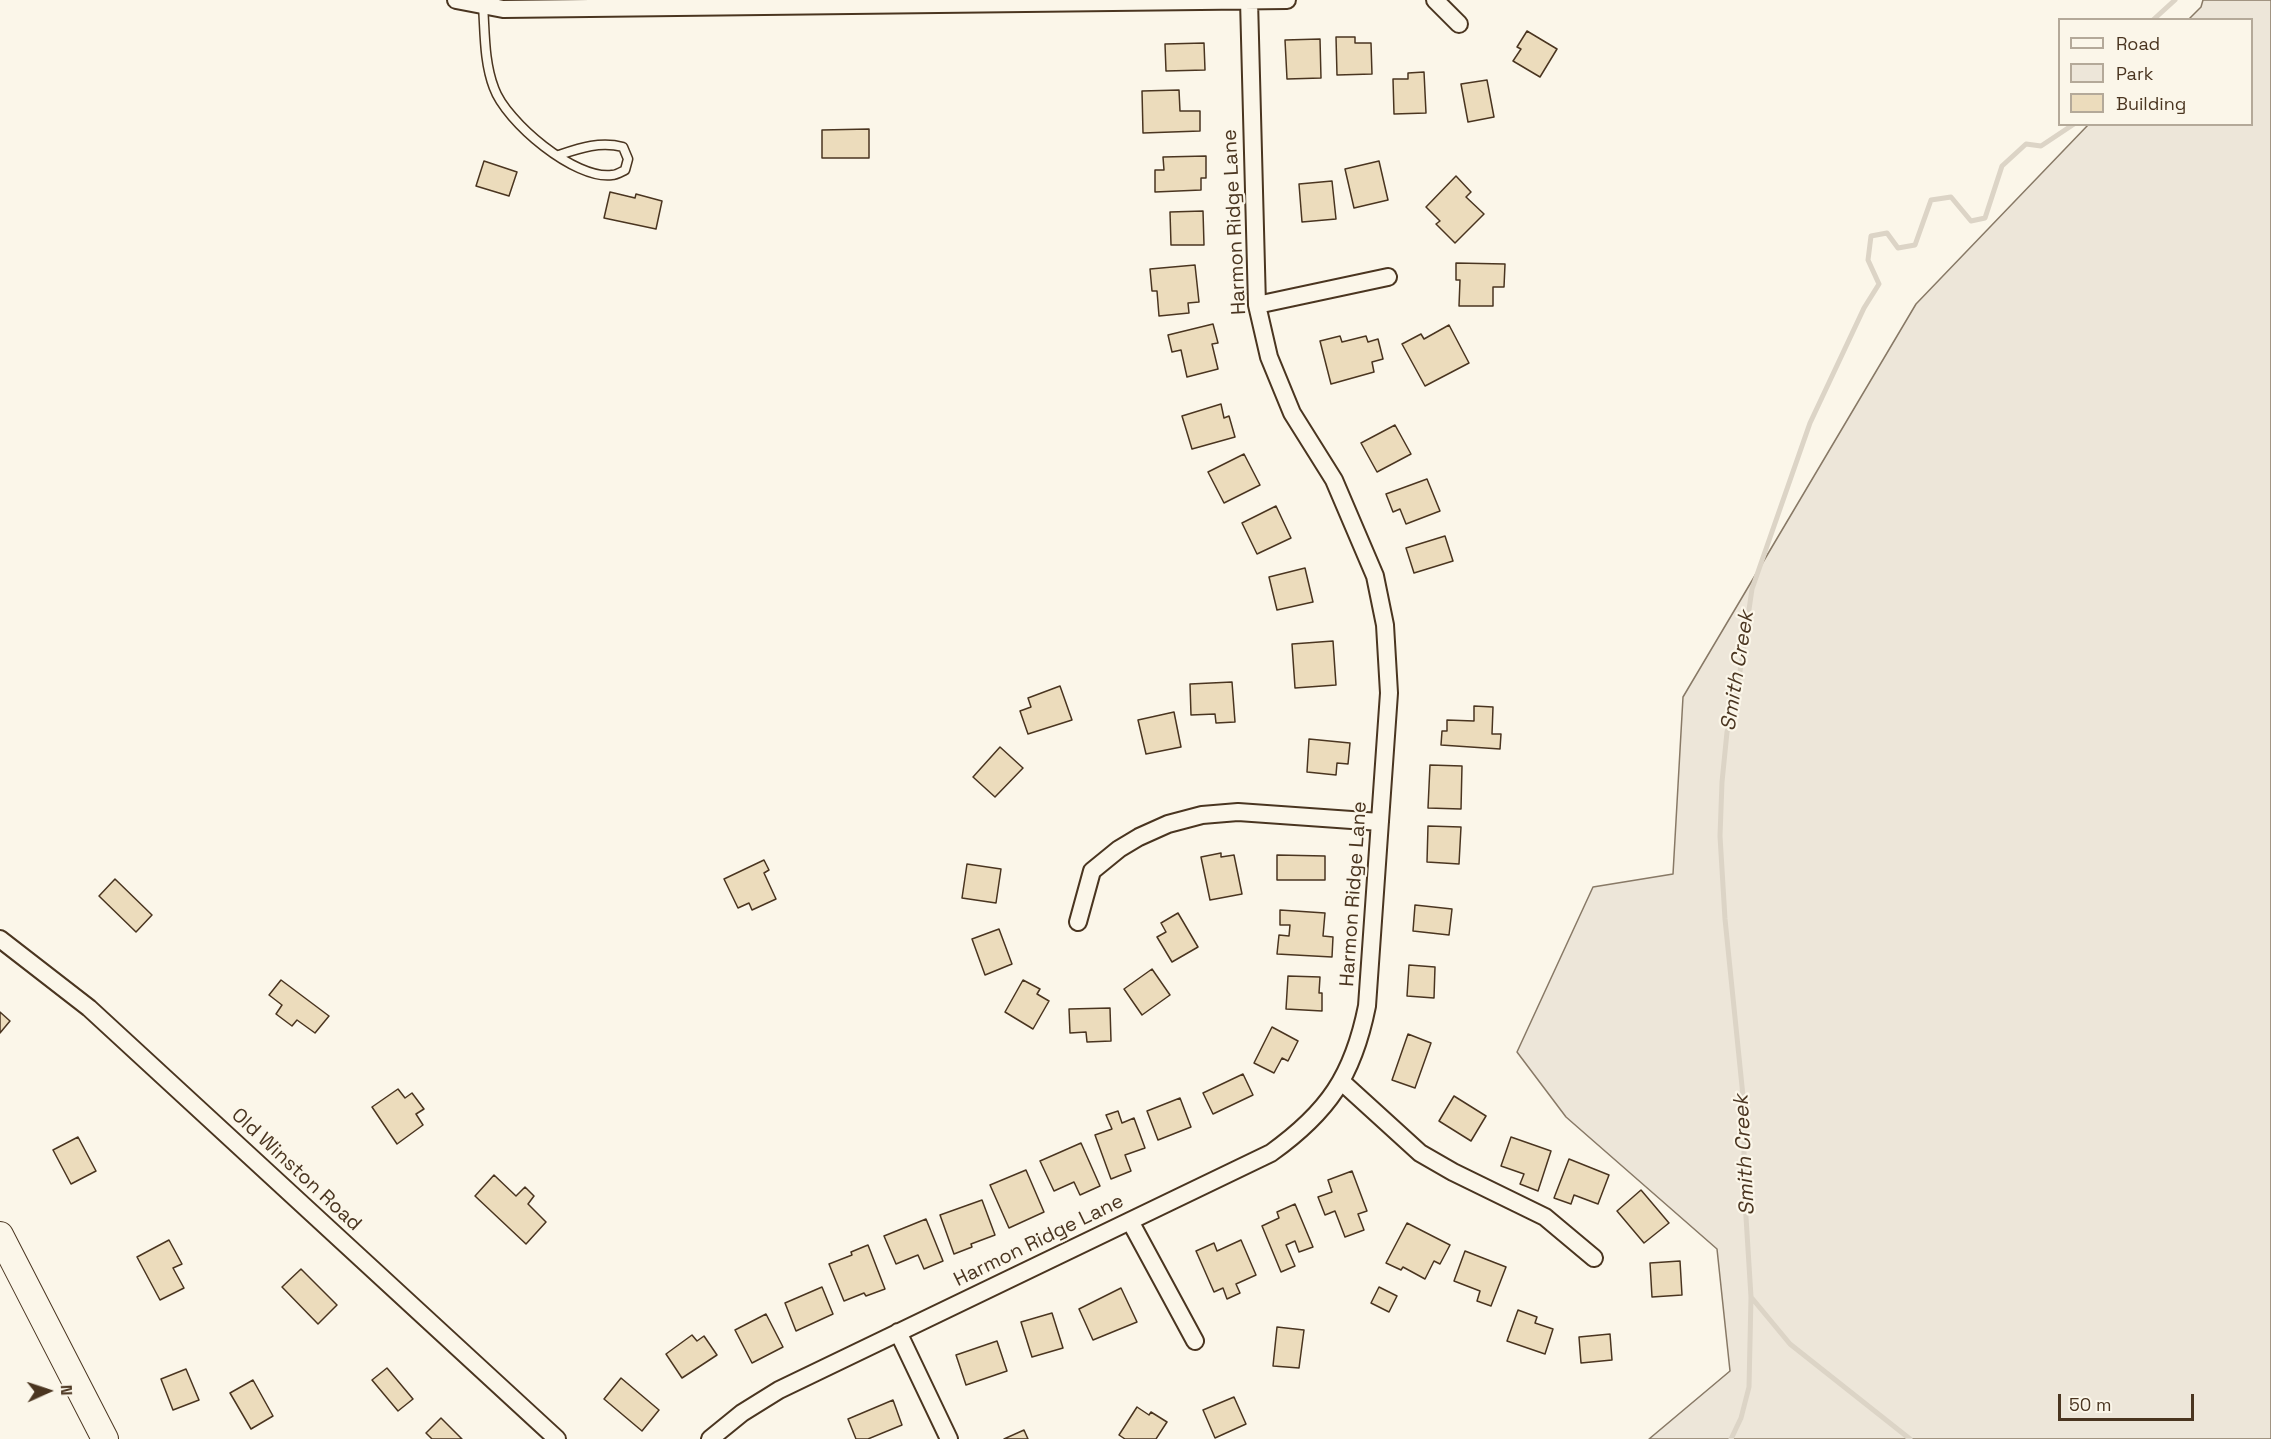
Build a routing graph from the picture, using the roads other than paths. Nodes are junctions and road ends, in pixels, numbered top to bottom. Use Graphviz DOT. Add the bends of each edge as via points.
graph roads {
  1 [pos="456,0"];
  2 [pos="1249,0"];
  3 [pos="1287,0"];
  4 [pos="1435,0"];
  5 [pos="483,5"];
  6 [pos="1459,24"];
  7 [pos="559,155"];
  8 [pos="1388,277"];
  9 [pos="1257,305"];
  10 [pos="1380,822"];
  11 [pos="1078,922"];
  12 [pos="0,939"];
  13 [pos="1342,1082"];
  14 [pos="1130,1221"];
  15 [pos="0,1235"];
  16 [pos="1594,1258"];
  17 [pos="898,1332"];
  18 [pos="1195,1341"];
  19 [pos="105,1439"];
  20 [pos="557,1439"];
  21 [pos="710,1439"];
  22 [pos="949,1439"];
  1 -- 5 [label="street"];
  2 -- 3 [label="street"];
  2 -- 5 [label="street" via="503,9"];
  2 -- 9 [label="street, Harmon Ridge Lane"];
  4 -- 6 [label="street"];
  5 -- 7 [label="lane" via="487,64 494,90 509,114 532,138"];
  7 -- 7 [label="lane" via="595,174 613,175 625,170 628,159 623,147 610,144 586,146"];
  8 -- 9 [label="street"];
  9 -- 10 [label="street, Harmon Ridge Lane" via="1269,357 1292,413 1334,480 1375,576 1389,674"];
  10 -- 11 [label="street" via="1238,812 1202,815 1168,824 1119,849 1092,871"];
  10 -- 13 [label="street, Harmon Ridge Lane" via="1367,1006 1361,1037"];
  12 -- 20 [label="street, Old Winston Road" via="89,1008"];
  13 -- 14 [label="street, Harmon Ridge Lane" via="1316,1116 1271,1153"];
  13 -- 16 [label="street" via="1420,1153 1545,1217"];
  14 -- 17 [label="street, Harmon Ridge Lane"];
  14 -- 18 [label="street"];
  15 -- 19 [label="main road"];
  17 -- 21 [label="street, Harmon Ridge Lane" via="779,1390"];
  17 -- 22 [label="street"];
}
